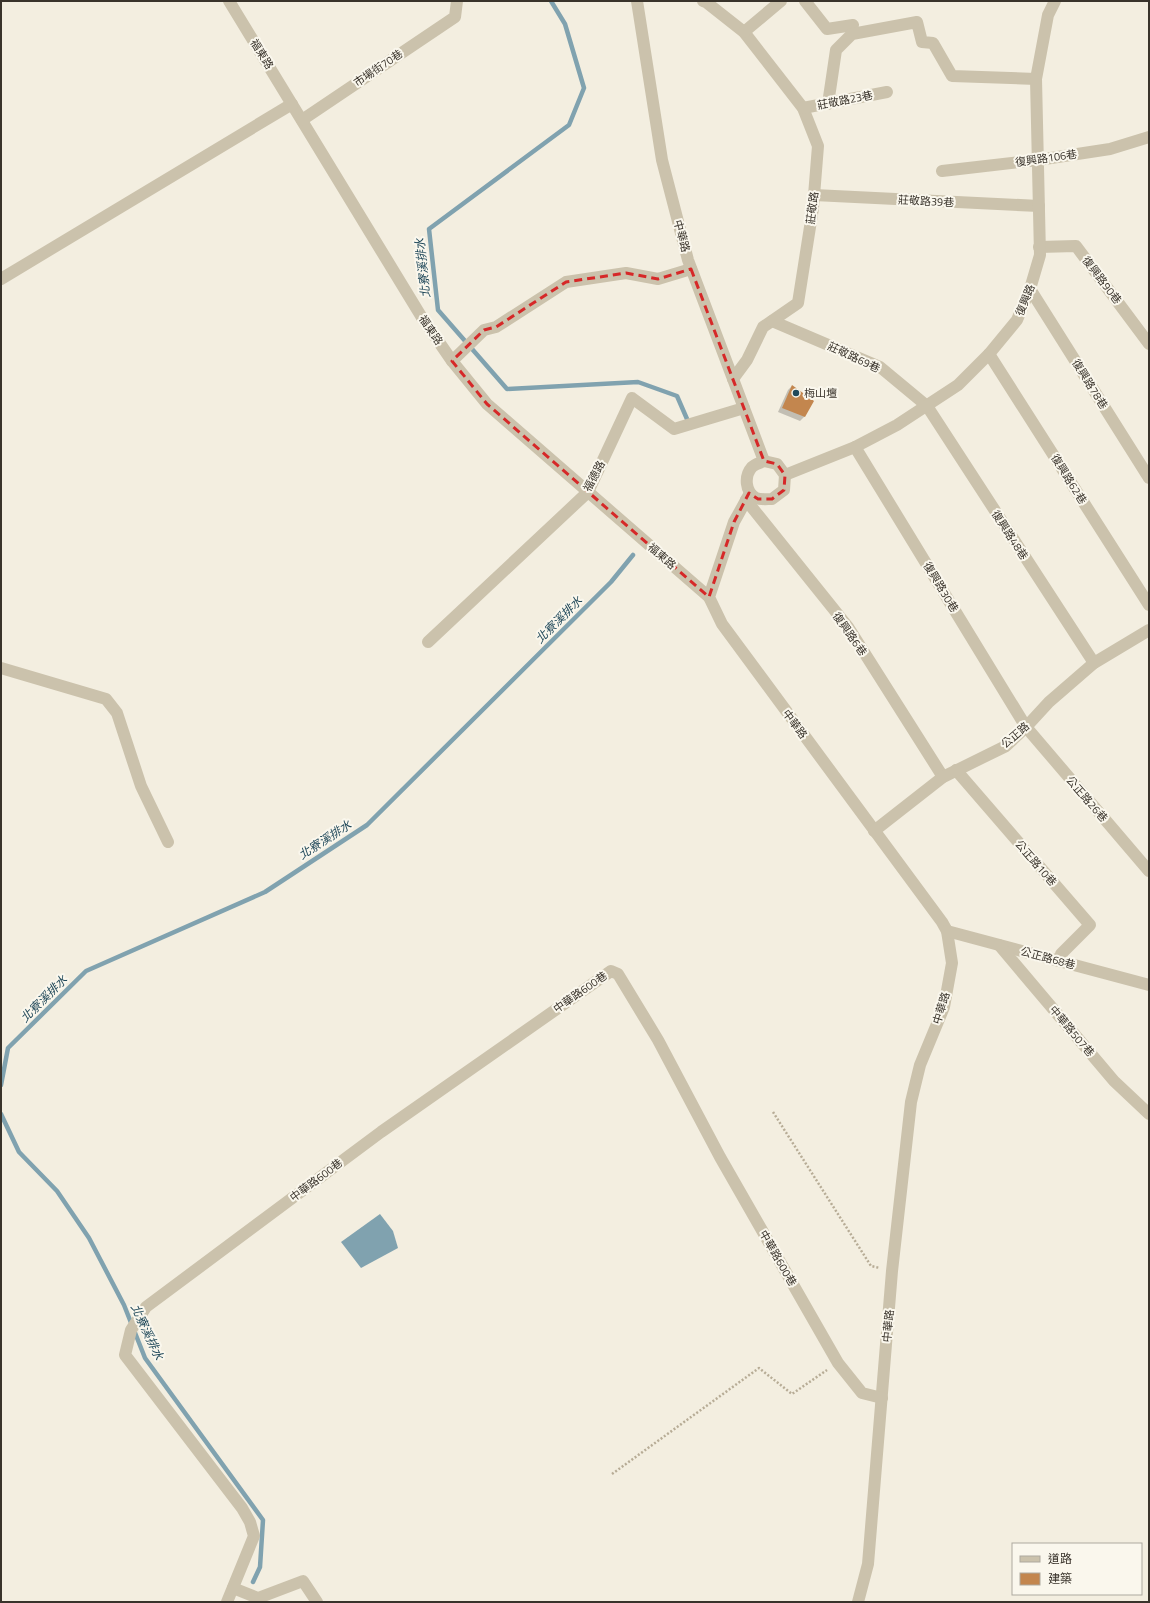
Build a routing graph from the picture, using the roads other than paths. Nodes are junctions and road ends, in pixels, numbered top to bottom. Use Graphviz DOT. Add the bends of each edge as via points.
graph roads {
  1 [pos="229,1"];
  2 [pos="457,1"];
  3 [pos="637,1"];
  4 [pos="705,1"];
  5 [pos="781,1"];
  6 [pos="805,1"];
  7 [pos="1055,1"];
  8 [pos="853,25"];
  9 [pos="744,32"];
  10 [pos="1036,79"];
  11 [pos="887,92"];
  12 [pos="292,104"];
  13 [pos="828,104"];
  14 [pos="803,108"];
  15 [pos="302,120"];
  16 [pos="1149,137"];
  17 [pos="1038,160"];
  18 [pos="942,171"];
  19 [pos="814,195"];
  20 [pos="1039,206"];
  21 [pos="1039,247"];
  22 [pos="691,269"];
  23 [pos="1,279"];
  24 [pos="1030,290"];
  25 [pos="772,321"];
  26 [pos="1149,344"];
  27 [pos="989,354"];
  28 [pos="452,361"];
  29 [pos="733,380"];
  30 [pos="927,406"];
  31 [pos="744,408"];
  32 [pos="856,447"];
  33 [pos="764,461"];
  34 [pos="785,476"];
  35 [pos="1149,478"];
  36 [pos="588,492"];
  37 [pos="748,496"];
  38 [pos="709,597"];
  39 [pos="1149,606"];
  40 [pos="1149,630"];
  41 [pos="428,642"];
  42 [pos="1094,663"];
  43 [pos="1,668"];
  44 [pos="1026,727"];
  45 [pos="956,770"];
  46 [pos="943,777"];
  47 [pos="874,831"];
  48 [pos="168,842"];
  49 [pos="1149,871"];
  50 [pos="947,931"];
  51 [pos="999,945"];
  52 [pos="1061,954"];
  53 [pos="1149,985"];
  54 [pos="1149,1114"];
  55 [pos="882,1398"];
  56 [pos="233,1588"];
  57 [pos="227,1602"];
  58 [pos="317,1602"];
  59 [pos="858,1602"];
  1 -- 12 [label="street, 福東路"];
  2 -- 15 [label="street, 市場街70巷" via="455,17"];
  3 -- 22 [label="street, 中華路" via="662,160"];
  4 -- 9 [label="street, 莊敬路"];
  5 -- 9 [label="street"];
  6 -- 8 [label="street" via="827,29"];
  7 -- 10 [label="street, 復興路" via="1048,15"];
  9 -- 14 [label="street, 莊敬路"];
  10 -- 13 [label="street" via="952,76 933,43 922,42 917,22 852,34 836,50"];
  10 -- 17 [label="street, 復興路"];
  11 -- 13 [label="street, 莊敬路23巷"];
  12 -- 15 [label="street, 福東路"];
  12 -- 23 [label="street"];
  13 -- 14 [label="street, 莊敬路23巷"];
  14 -- 19 [label="street, 莊敬路" via="818,146"];
  15 -- 28 [label="street, 福東路" via="421,316"];
  16 -- 17 [label="street, 復興路106巷" via="1110,149"];
  17 -- 18 [label="street, 復興路106巷"];
  17 -- 20 [label="street, 復興路"];
  19 -- 20 [label="street, 莊敬路39巷"];
  19 -- 25 [label="street, 莊敬路" via="798,303"];
  20 -- 21 [label="street, 復興路"];
  21 -- 24 [label="street, 復興路" via="1040,255"];
  21 -- 26 [label="street, 復興路90巷" via="1076,246"];
  22 -- 28 [label="street" via="658,279 626,273 566,282 496,327 484,330"];
  22 -- 29 [label="street, 中華路"];
  24 -- 27 [label="street, 復興路" via="1017,320"];
  24 -- 35 [label="street, 復興路78巷"];
  25 -- 29 [label="street, 莊敬路" via="763,328 747,360"];
  25 -- 30 [label="street, 莊敬路69巷" via="880,367"];
  27 -- 30 [label="street, 復興路" via="958,385"];
  27 -- 39 [label="street, 復興路62巷"];
  28 -- 36 [label="street, 福東路" via="487,404"];
  29 -- 31 [label="street, 中華路"];
  30 -- 32 [label="street, 復興路"];
  30 -- 42 [label="street, 復興路48巷"];
  31 -- 33 [label="street, 中華路"];
  31 -- 36 [label="street, 福德路" via="674,429 632,398"];
  32 -- 34 [label="street, 復興路"];
  32 -- 44 [label="street, 復興路30巷"];
  33 -- 34 [label="street" via="777,464"];
  33 -- 37 [label="street" via="753,466 747,476"];
  34 -- 37 [label="street" via="784,490 772,499"];
  36 -- 38 [label="street, 福東路"];
  36 -- 41 [label="street, 福德路"];
  37 -- 38 [label="street" via="734,522"];
  37 -- 46 [label="street, 復興路6巷" via="848,627"];
  38 -- 47 [label="street, 中華路" via="722,624"];
  40 -- 42 [label="street, 公正路"];
  42 -- 44 [label="street, 公正路" via="1049,702"];
  43 -- 48 [label="street" via="106,699 116,713 141,786"];
  44 -- 45 [label="street, 公正路" via="1006,746"];
  44 -- 49 [label="street, 公正路26巷"];
  45 -- 46 [label="street, 公正路"];
  45 -- 52 [label="street, 公正路10巷" via="1090,925"];
  46 -- 47 [label="street, 公正路"];
  47 -- 50 [label="street, 中華路"];
  50 -- 51 [label="street, 公正路68巷"];
  50 -- 55 [label="street, 中華路" via="952,963 944,1007 920,1065 911,1102 892,1271"];
  51 -- 53 [label="street, 公正路68巷"];
  51 -- 54 [label="street, 中華路507巷" via="1114,1081"];
  55 -- 56 [label="street, 中華路600巷" via="862,1393 838,1363 720,1157 658,1040 618,974 611,971 381,1132 146,1307 134,1325 125,1355 250,1522 254,1536"];
  55 -- 59 [label="street, 中華路" via="868,1564"];
  56 -- 57 [label="street"];
  56 -- 58 [label="street" via="258,1598 303,1581"];
}
